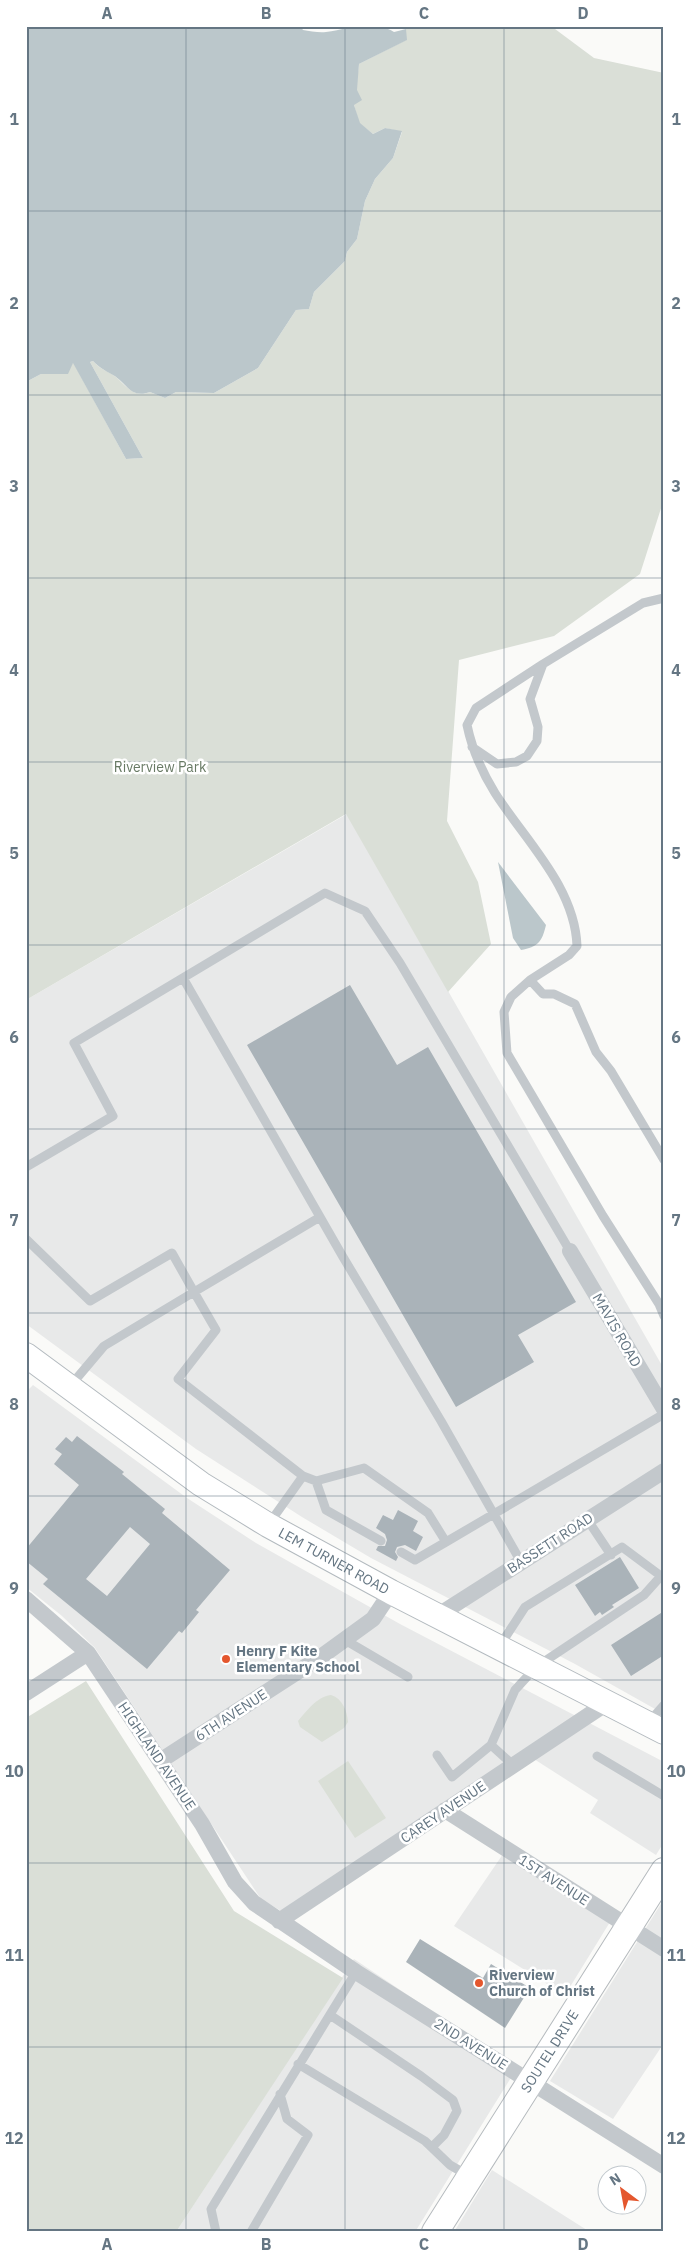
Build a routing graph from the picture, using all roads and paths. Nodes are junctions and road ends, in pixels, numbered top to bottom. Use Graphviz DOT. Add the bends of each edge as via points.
graph roads {
  1 [pos="664,598"];
  2 [pos="543,664"];
  3 [pos="472,747"];
  4 [pos="183,978"];
  5 [pos="530,980"];
  6 [pos="664,1160"];
  7 [pos="26,1167"];
  8 [pos="320,1218"];
  9 [pos="26,1238"];
  10 [pos="570,1251"];
  11 [pos="194,1292"];
  12 [pos="662,1304"];
  13 [pos="664,1316"];
  14 [pos="26,1355"];
  15 [pos="69,1388"];
  16 [pos="664,1409"];
  17 [pos="664,1414"];
  18 [pos="664,1471"];
  19 [pos="303,1476"];
  20 [pos="316,1481"];
  21 [pos="493,1514"];
  22 [pos="587,1519"];
  23 [pos="268,1525"];
  24 [pos="381,1541"];
  25 [pos="446,1542"];
  26 [pos="401,1552"];
  27 [pos="612,1554"];
  28 [pos="520,1562"];
  29 [pos="390,1592"];
  30 [pos="26,1599"];
  31 [pos="437,1616"];
  32 [pos="345,1640"];
  33 [pos="499,1648"];
  34 [pos="88,1653"];
  35 [pos="536,1667"];
  36 [pos="408,1677"];
  37 [pos="26,1692"];
  38 [pos="607,1703"];
  39 [pos="664,1705"];
  40 [pos="656,1728"];
  41 [pos="491,1744"];
  42 [pos="436,1755"];
  43 [pos="597,1756"];
  44 [pos="160,1761"];
  45 [pos="514,1765"];
  46 [pos="664,1796"];
  47 [pos="445,1810"];
  48 [pos="663,1872"];
  49 [pos="279,1921"];
  50 [pos="628,1927"];
  51 [pos="664,1949"];
  52 [pos="356,1972"];
  53 [pos="330,2015"];
  54 [pos="298,2064"];
  55 [pos="531,2081"];
  56 [pos="280,2094"];
  57 [pos="432,2147"];
  58 [pos="664,2166"];
  59 [pos="470,2176"];
  60 [pos="216,2232"];
  61 [pos="251,2232"];
  62 [pos="435,2232"];
  1 -- 2 [label="lane" via="642,603"];
  2 -- 3 [label="lane" via="476,708 467,725"];
  2 -- 3 [label="lane" via="530,699 538,726 537,741 527,756 516,762 497,764"];
  3 -- 5 [label="lane" via="494,791 564,893 577,933 577,946 569,955"];
  4 -- 7 [label="lane" via="74,1043 114,1116"];
  4 -- 8 [label="lane"];
  4 -- 10 [label="lane" via="325,893 365,912 400,962"];
  5 -- 6 [label="lane" via="543,994 554,994 575,1004 596,1052 611,1071"];
  5 -- 12 [label="lane" via="511,997 504,1012 507,1054 603,1216"];
  8 -- 11 [label="lane"];
  8 -- 21 [label="lane"];
  9 -- 11 [label="lane" via="90,1301 172,1254"];
  10 -- 16 [label="street, MAVIS ROAD"];
  11 -- 15 [label="lane" via="104,1346"];
  11 -- 19 [label="lane" via="216,1330 178,1379"];
  12 -- 13 [label="lane"];
  14 -- 15 [label="main road, LEM TURNER ROAD"];
  15 -- 23 [label="main road, LEM TURNER ROAD" via="201,1484"];
  17 -- 21 [label="lane"];
  18 -- 22 [label="street, BASSETT ROAD"];
  19 -- 20 [label="lane"];
  19 -- 23 [label="lane"];
  20 -- 24 [label="lane" via="326,1510"];
  20 -- 25 [label="lane" via="364,1468 428,1513"];
  21 -- 25 [label="lane"];
  21 -- 28 [label="lane"];
  22 -- 27 [label="lane"];
  22 -- 28 [label="street, BASSETT ROAD"];
  23 -- 29 [label="main road, LEM TURNER ROAD"];
  25 -- 26 [label="lane" via="415,1560"];
  27 -- 33 [label="lane" via="525,1607"];
  27 -- 35 [label="lane" via="622,1548 661,1576 637,1600"];
  28 -- 31 [label="street, BASSETT ROAD"];
  29 -- 31 [label="main road, LEM TURNER ROAD"];
  29 -- 32 [label="street, 6TH AVENUE" via="373,1619"];
  30 -- 34 [label="street, HIGHLAND AVENUE"];
  31 -- 33 [label="main road, LEM TURNER ROAD"];
  32 -- 36 [label="lane"];
  32 -- 44 [label="street, 6TH AVENUE"];
  33 -- 35 [label="main road, LEM TURNER ROAD"];
  34 -- 37 [label="street"];
  34 -- 44 [label="street, HIGHLAND AVENUE"];
  35 -- 38 [label="main road, LEM TURNER ROAD"];
  35 -- 41 [label="lane" via="515,1690"];
  38 -- 40 [label="main road, LEM TURNER ROAD"];
  38 -- 45 [label="street, CAREY AVENUE"];
  39 -- 40 [label="lane"];
  41 -- 42 [label="lane" via="452,1777"];
  41 -- 45 [label="lane"];
  43 -- 46 [label="lane"];
  44 -- 49 [label="street, HIGHLAND AVENUE" via="202,1824 235,1882 254,1903"];
  45 -- 47 [label="street, CAREY AVENUE"];
  47 -- 49 [label="street, CAREY AVENUE"];
  47 -- 50 [label="street, 1ST AVENUE"];
  48 -- 50 [label="main road, SOUTEL DRIVE"];
  49 -- 52 [label="street, 2ND AVENUE"];
  50 -- 51 [label="street, 1ST AVENUE"];
  50 -- 55 [label="main road, SOUTEL DRIVE"];
  52 -- 53 [label="lane"];
  52 -- 55 [label="street, 2ND AVENUE"];
  53 -- 54 [label="lane"];
  53 -- 57 [label="lane" via="453,2100 458,2111 444,2135"];
  54 -- 56 [label="lane"];
  54 -- 57 [label="lane"];
  55 -- 58 [label="street, 2ND AVENUE"];
  55 -- 59 [label="main road, SOUTEL DRIVE"];
  56 -- 60 [label="lane" via="212,2209"];
  56 -- 61 [label="lane" via="287,2119 308,2134"];
  57 -- 59 [label="lane" via="450,2165"];
  59 -- 62 [label="main road, SOUTEL DRIVE"];
}
